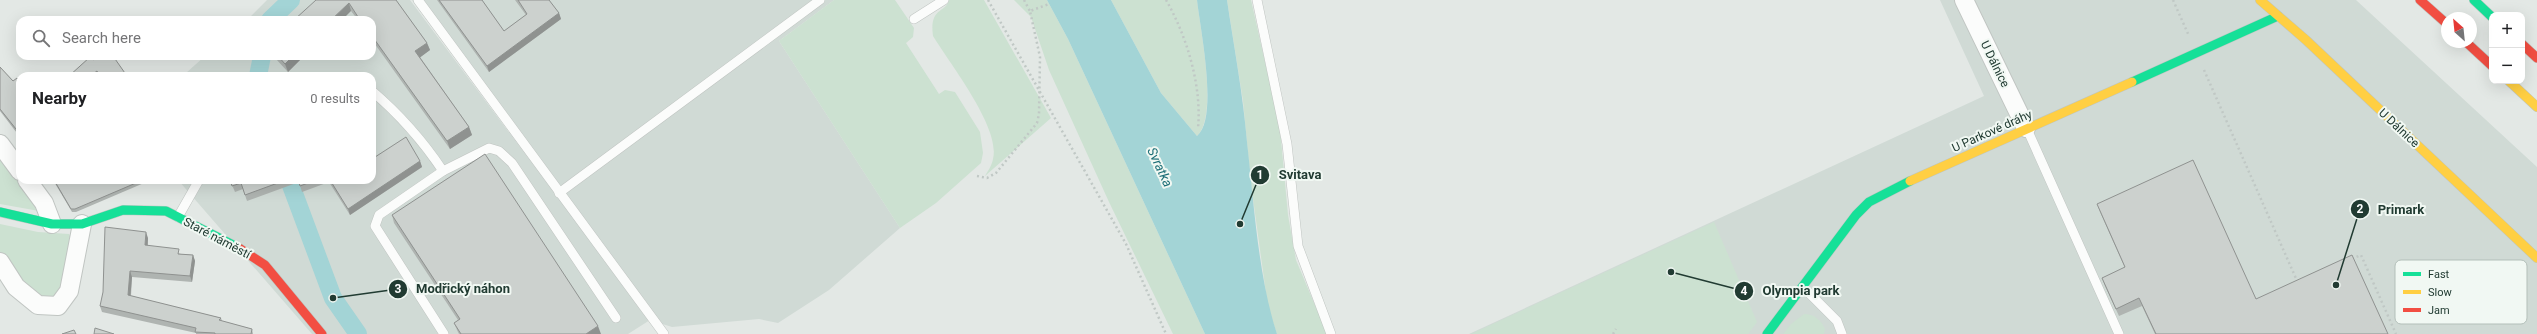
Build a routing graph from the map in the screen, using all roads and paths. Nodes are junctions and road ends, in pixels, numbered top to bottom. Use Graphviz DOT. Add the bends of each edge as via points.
graph roads {
  1 [pos="418,0"];
  2 [pos="820,0"];
  3 [pos="944,0"];
  4 [pos="988,0"];
  5 [pos="1024,0"];
  6 [pos="1166,0"];
  7 [pos="1257,0"];
  8 [pos="1964,0"];
  9 [pos="2173,0"];
  10 [pos="2260,0"];
  11 [pos="2420,0"];
  12 [pos="2474,0"];
  13 [pos="1049,4"];
  14 [pos="1030,11"];
  15 [pos="2489,14"];
  16 [pos="2278,16"];
  17 [pos="914,19"];
  18 [pos="2441,19"];
  19 [pos="2525,47"];
  20 [pos="2472,48"];
  21 [pos="2196,52"];
  22 [pos="2537,58"];
  23 [pos="2489,63"];
  24 [pos="2512,84"];
  25 [pos="1040,90"];
  26 [pos="376,94"];
  27 [pos="2537,107"];
  28 [pos="1198,128"];
  29 [pos="2026,128"];
  30 [pos="0,144"];
  31 [pos="16,166"];
  32 [pos="443,171"];
  33 [pos="977,176"];
  34 [pos="30,184"];
  35 [pos="197,184"];
  36 [pos="558,193"];
  37 [pos="0,212"];
  38 [pos="178,217"];
  39 [pos="52,224"];
  40 [pos="82,224"];
  41 [pos="2537,258"];
  42 [pos="2347,261"];
  43 [pos="0,262"];
  44 [pos="2305,280"];
  45 [pos="2298,283"];
  46 [pos="1803,286"];
  47 [pos="2291,287"];
  48 [pos="616,318"];
  49 [pos="1616,329"];
  50 [pos="322,334"];
  51 [pos="444,334"];
  52 [pos="664,334"];
  53 [pos="1166,334"];
  54 [pos="1332,334"];
  55 [pos="1613,334"];
  56 [pos="1767,334"];
  57 [pos="1842,334"];
  58 [pos="2119,334"];
  59 [pos="2396,334"];
  1 -- 36 [label="lane"];
  2 -- 36 [label="lane"];
  3 -- 17 [label="lane"];
  4 -- 25 [label="path"];
  5 -- 14 [label="path"];
  6 -- 28 [label="path" via="1174,14 1189,57 1200,106"];
  7 -- 54 [label="lane" via="1287,144 1298,246"];
  8 -- 29 [label="street, U Dálnice"];
  9 -- 21 [label="path"];
  10 -- 16 [label="main road, U Dálnice"];
  11 -- 18 [label="main road"];
  12 -- 15 [label="main road"];
  13 -- 14 [label="path"];
  14 -- 25 [label="path" via="1040,57"];
  16 -- 21 [label="main road, U Parkové dráhy"];
  16 -- 41 [label="main road, U Dálnice"];
  19 -- 22 [label="main road"];
  20 -- 23 [label="main road"];
  21 -- 29 [label="main road, U Parkové dráhy"];
  21 -- 45 [label="path"];
  24 -- 27 [label="main road"];
  25 -- 33 [label="path" via="1040,114 1032,132 996,174 987,178"];
  25 -- 53 [label="path" via="1126,244"];
  26 -- 32 [label="lane" via="395,111 432,154"];
  29 -- 46 [label="main road, U Parkové dráhy" via="1869,202 1856,215"];
  29 -- 58 [label="lane"];
  30 -- 31 [label="street"];
  32 -- 48 [label="lane" via="489,148 499,151 512,163"];
  32 -- 51 [label="lane" via="379,215 375,226"];
  34 -- 39 [label="street" via="44,203"];
  35 -- 38 [label="lane"];
  36 -- 52 [label="lane"];
  37 -- 39 [label="main road, Staré náměstí"];
  38 -- 40 [label="main road, Staré náměstí" via="166,211 123,210"];
  38 -- 50 [label="main road, Staré náměstí" via="233,244 265,265"];
  39 -- 40 [label="main road, Staré náměstí"];
  40 -- 43 [label="street" via="69,291 58,306 38,305 16,287"];
  42 -- 59 [label="path" via="2361,255"];
  44 -- 45 [label="path"];
  45 -- 47 [label="path"];
  46 -- 56 [label="main road, U Parkové dráhy"];
  46 -- 57 [label="lane" via="1837,321"];
  49 -- 55 [label="path"];
}
